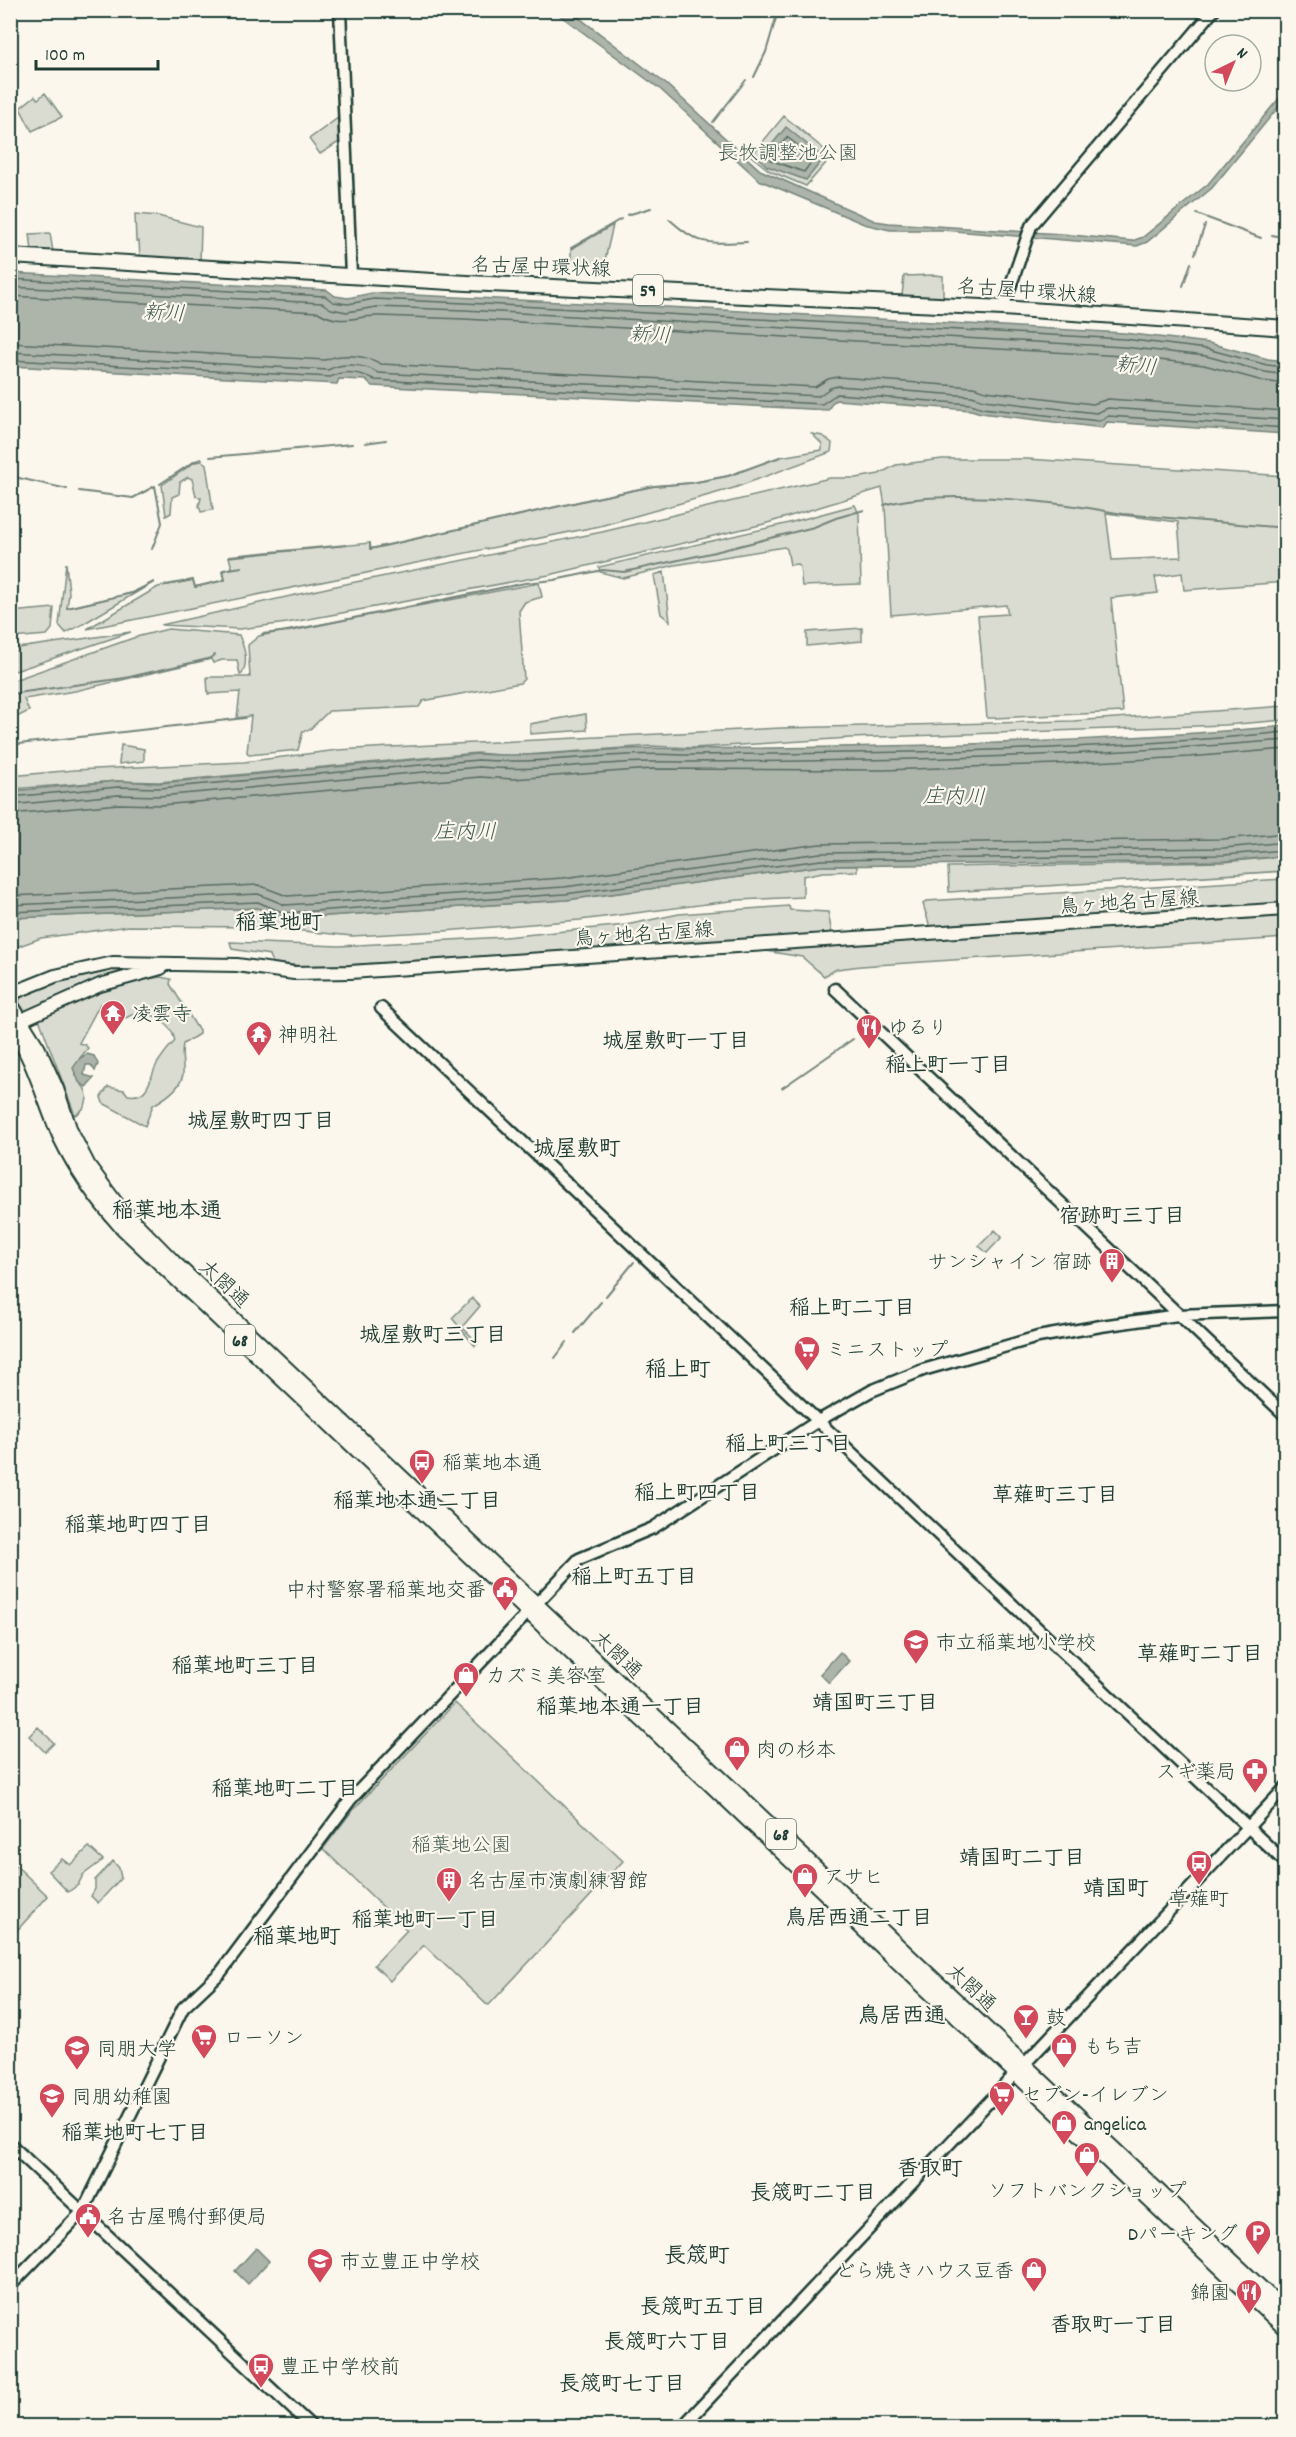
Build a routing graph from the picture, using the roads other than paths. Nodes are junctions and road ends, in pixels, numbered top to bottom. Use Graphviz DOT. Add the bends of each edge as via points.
graph roads {
  1 [pos="340,10"];
  2 [pos="1214,10"];
  3 [pos="10,256"];
  4 [pos="351,276"];
  5 [pos="1003,308"];
  6 [pos="1286,328"];
  7 [pos="1286,909"];
  8 [pos="189,963"];
  9 [pos="835,990"];
  10 [pos="10,994"];
  11 [pos="10,1004"];
  12 [pos="381,1008"];
  13 [pos="28,1017"];
  14 [pos="10,1024"];
  15 [pos="1286,1311"];
  16 [pos="1178,1316"];
  17 [pos="1286,1416"];
  18 [pos="818,1421"];
  19 [pos="533,1608"];
  20 [pos="1286,1787"];
  21 [pos="1248,1827"];
  22 [pos="1286,1863"];
  23 [pos="1020,2069"];
  24 [pos="10,2144"];
  25 [pos="83,2211"];
  26 [pos="10,2286"];
  27 [pos="1286,2312"];
  28 [pos="1286,2329"];
  29 [pos="311,2427"];
  30 [pos="683,2427"];
  1 -- 4 [label="street"];
  2 -- 5 [label="street" via="1028,234"];
  3 -- 4 [label="main road, 名古屋中環状線 / 59"];
  4 -- 5 [label="main road, 名古屋中環状線 / 59"];
  5 -- 6 [label="main road, 名古屋中環状線 / 59"];
  7 -- 8 [label="main road, 鳥ヶ地名古屋線" via="350,972 294,974 237,965"];
  8 -- 10 [label="main road, 鳥ヶ地名古屋線" via="93,966"];
  8 -- 13 [label="main road" via="117,979"];
  9 -- 16 [label="street"];
  11 -- 19 [label="main road, 太閤通 / 68" via="45,1065 78,1148 116,1204"];
  12 -- 18 [label="street"];
  14 -- 19 [label="main road, 太閤通 / 68" via="28,1055 80,1174 121,1226"];
  15 -- 16 [label="street"];
  16 -- 17 [label="street"];
  16 -- 18 [label="street" via="1038,1338 923,1370 871,1391"];
  18 -- 19 [label="street" via="653,1528 579,1559"];
  18 -- 21 [label="street"];
  19 -- 23 [label="main road, 太閤通 / 68"];
  19 -- 25 [label="street" via="346,1805 221,1972 183,2008"];
  20 -- 21 [label="street"];
  21 -- 22 [label="street"];
  21 -- 23 [label="street"];
  23 -- 27 [label="main road, 太閤通 / 68"];
  23 -- 28 [label="main road, 太閤通 / 68"];
  23 -- 30 [label="street"];
  24 -- 25 [label="street"];
  25 -- 26 [label="street"];
  25 -- 29 [label="street"];
}
